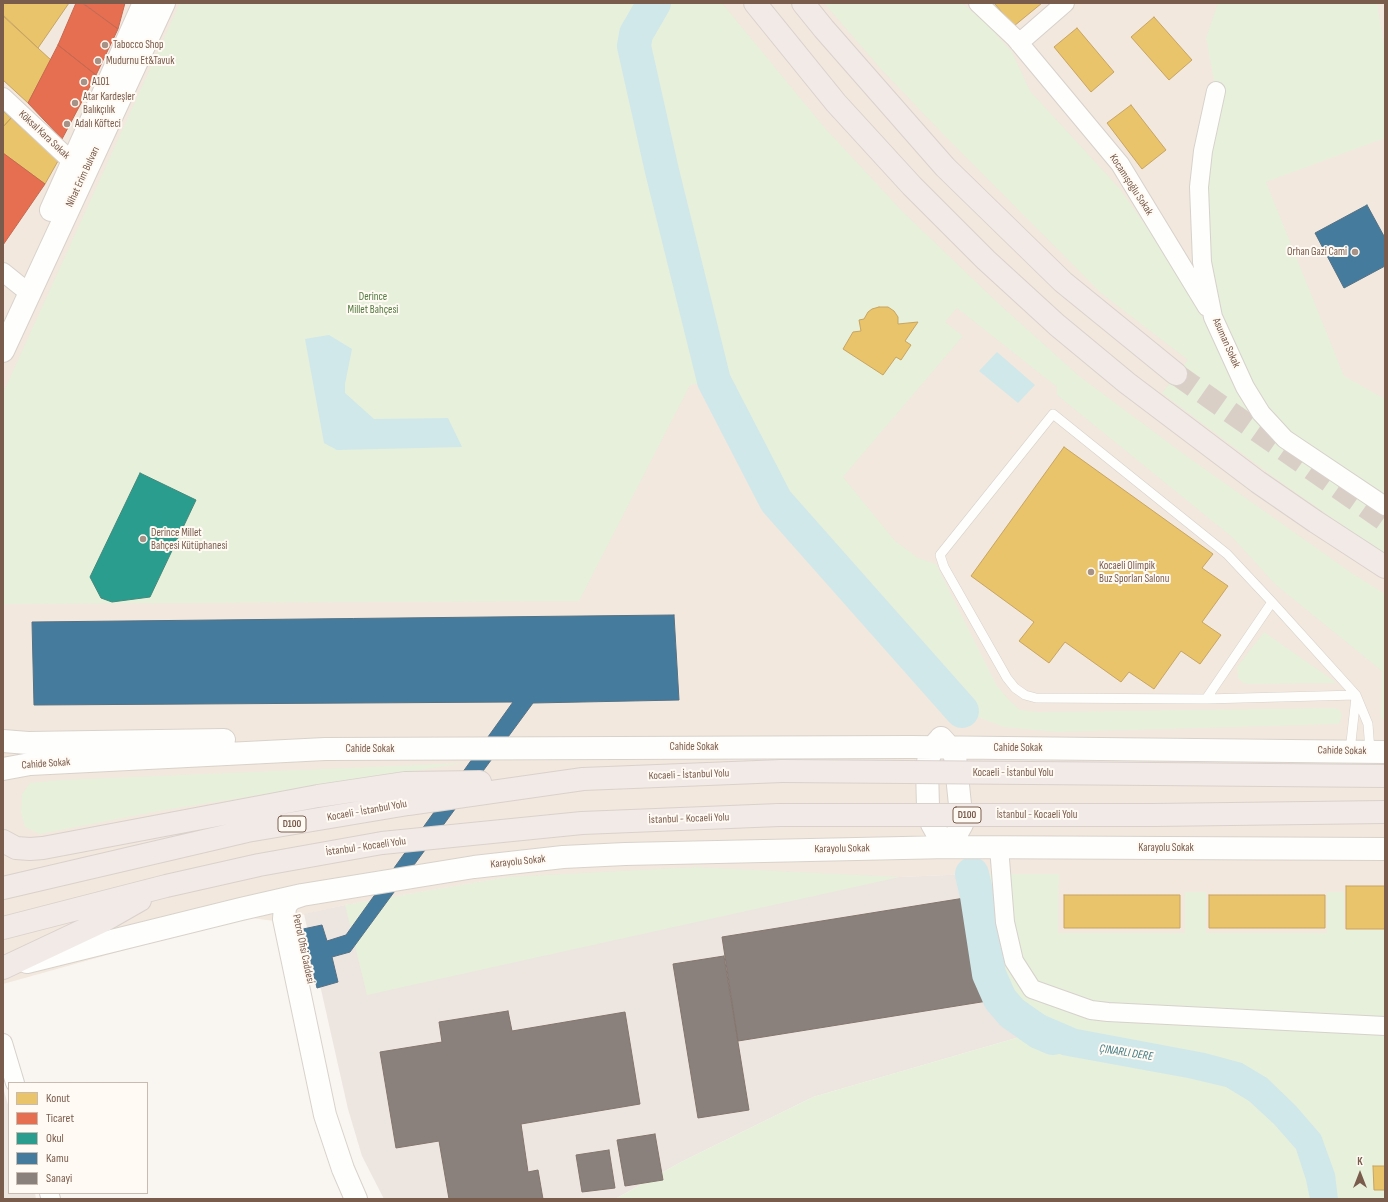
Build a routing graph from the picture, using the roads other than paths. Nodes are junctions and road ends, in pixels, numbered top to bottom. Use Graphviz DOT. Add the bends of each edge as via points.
graph roads {
  1 [pos="144,3"];
  2 [pos="164,3"];
  3 [pos="754,3"];
  4 [pos="803,3"];
  5 [pos="978,3"];
  6 [pos="1065,3"];
  7 [pos="1019,43"];
  8 [pos="1216,91"];
  9 [pos="3,97"];
  10 [pos="79,168"];
  11 [pos="17,283"];
  12 [pos="3,316"];
  13 [pos="1213,318"];
  14 [pos="3,351"];
  15 [pos="1176,374"];
  16 [pos="1385,506"];
  17 [pos="1385,567"];
  18 [pos="1272,602"];
  19 [pos="1356,695"];
  20 [pos="1206,699"];
  21 [pos="3,741"];
  22 [pos="1369,745"];
  23 [pos="947,749"];
  24 [pos="3,769"];
  25 [pos="1385,776"];
  26 [pos="583,779"];
  27 [pos="1385,812"];
  28 [pos="932,824"];
  29 [pos="962,824"];
  30 [pos="3,841"];
  31 [pos="950,846"];
  32 [pos="921,847"];
  33 [pos="973,847"];
  34 [pos="999,847"];
  35 [pos="1385,849"];
  36 [pos="166,886"];
  37 [pos="3,888"];
  38 [pos="302,895"];
  39 [pos="241,909"];
  40 [pos="284,919"];
  41 [pos="3,928"];
  42 [pos="3,968"];
  43 [pos="1385,1026"];
  44 [pos="3,1043"];
  45 [pos="15,1082"];
  46 [pos="356,1199"];
  47 [pos="371,1199"];
  1 -- 10 [label="main road, Nihat Erim Bulvarı"];
  2 -- 10 [label="main road, Nihat Erim Bulvarı"];
  3 -- 17 [label="highway" via="836,103 912,186 986,260 1057,325 1127,383 1251,477"];
  4 -- 15 [label="highway" via="945,167 1063,282"];
  5 -- 7 [label="street, Kocamışoğlu Sokak"];
  6 -- 7 [label="street"];
  7 -- 13 [label="street, Kocamışoğlu Sokak" via="1120,164"];
  8 -- 13 [label="street, Asuman Sokak" via="1203,151 1199,187 1202,262"];
  9 -- 10 [label="street, Köksal Kara Sokak"];
  10 -- 11 [label="main road, Nihat Erim Bulvarı"];
  11 -- 12 [label="main road, Nihat Erim Bulvarı"];
  11 -- 14 [label="main road, Nihat Erim Bulvarı"];
  13 -- 16 [label="street, Asuman Sokak" via="1261,413 1285,439"];
  18 -- 19 [label="lane"];
  18 -- 20 [label="lane"];
  18 -- 20 [label="lane" via="1227,554 1053,414 940,555 942,563 1007,678 1025,695 1048,699"];
  19 -- 20 [label="lane"];
  19 -- 22 [label="lane"];
  19 -- 22 [label="lane" via="1368,724"];
  21 -- 23 [label="main road, Cahide Sokak" via="28,743 325,738"];
  22 -- 23 [label="main road, Cahide Sokak"];
  22 -- 23 [label="main road, Cahide Sokak"];
  23 -- 24 [label="main road, Cahide Sokak" via="910,746 325,749 30,764"];
  23 -- 28 [label="main road" via="927,768 928,807"];
  23 -- 29 [label="main road"];
  25 -- 26 [label="highway, Kocaeli - İstanbul Yolu / D100, bridge" via="782,771"];
  26 -- 30 [label="highway" via="405,783 318,796 43,848 16,848"];
  26 -- 37 [label="highway, Kocaeli - İstanbul Yolu / D100" via="408,804 247,831"];
  27 -- 36 [label="highway, İstanbul - Kocaeli Yolu / D100, bridge" via="779,815 582,823 382,843"];
  28 -- 31 [label="main road"];
  28 -- 32 [label="main road"];
  29 -- 31 [label="main road"];
  29 -- 33 [label="main road"];
  31 -- 32 [label="main road, Karayolu Sokak"];
  31 -- 33 [label="main road, Karayolu Sokak"];
  32 -- 38 [label="main road, Karayolu Sokak" via="563,857 474,867"];
  33 -- 34 [label="main road, Karayolu Sokak"];
  34 -- 35 [label="main road, Karayolu Sokak"];
  34 -- 43 [label="street" via="1006,928 1014,962 1032,989 1091,1010 1108,1012"];
  36 -- 41 [label="highway, İstanbul - Kocaeli Yolu / D100"];
  36 -- 42 [label="highway" via="105,920"];
  38 -- 39 [label="main road, Karayolu Sokak"];
  38 -- 40 [label="main road, Petrol Ofisi Caddesi" via="288,902"];
  38 -- 47 [label="main road, Petrol Ofisi Caddesi" via="296,904 295,916 338,1112 355,1163"];
  39 -- 40 [label="main road" via="268,910"];
  39 -- 42 [label="main road, Karayolu Sokak"];
  40 -- 46 [label="main road, Petrol Ofisi Caddesi" via="325,1115"];
  44 -- 45 [label="street"];
}
